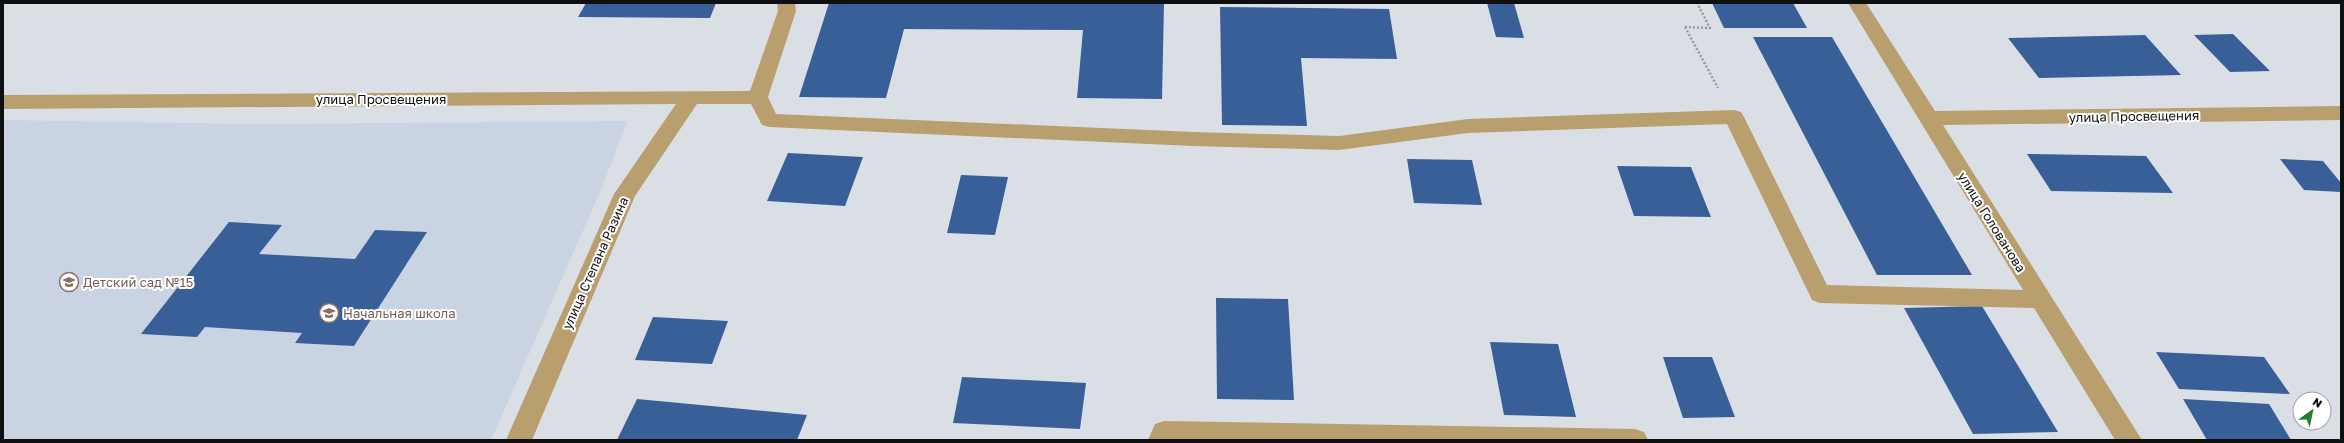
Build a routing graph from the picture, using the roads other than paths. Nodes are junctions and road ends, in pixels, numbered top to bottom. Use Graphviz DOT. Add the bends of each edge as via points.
graph roads {
  1 [pos="786,3"];
  2 [pos="1858,3"];
  3 [pos="691,97"];
  4 [pos="758,97"];
  5 [pos="3,102"];
  6 [pos="2341,113"];
  7 [pos="1928,118"];
  8 [pos="2040,299"];
  9 [pos="519,440"];
  10 [pos="1160,440"];
  11 [pos="1636,440"];
  12 [pos="2129,440"];
  1 -- 4 [label="street" via="787,11"];
  2 -- 7 [label="street, улица Голованова"];
  3 -- 4 [label="street, улица Просвещения"];
  3 -- 5 [label="street, улица Просвещения"];
  3 -- 9 [label="street, улица Степана Разина" via="625,194"];
  4 -- 8 [label="street" via="769,120 1339,143 1468,126 1734,117 1820,294"];
  6 -- 7 [label="street, улица Просвещения"];
  7 -- 8 [label="street, улица Голованова"];
  8 -- 12 [label="street, улица Голованова"];
  10 -- 11 [label="street" via="1164,432"];
}
